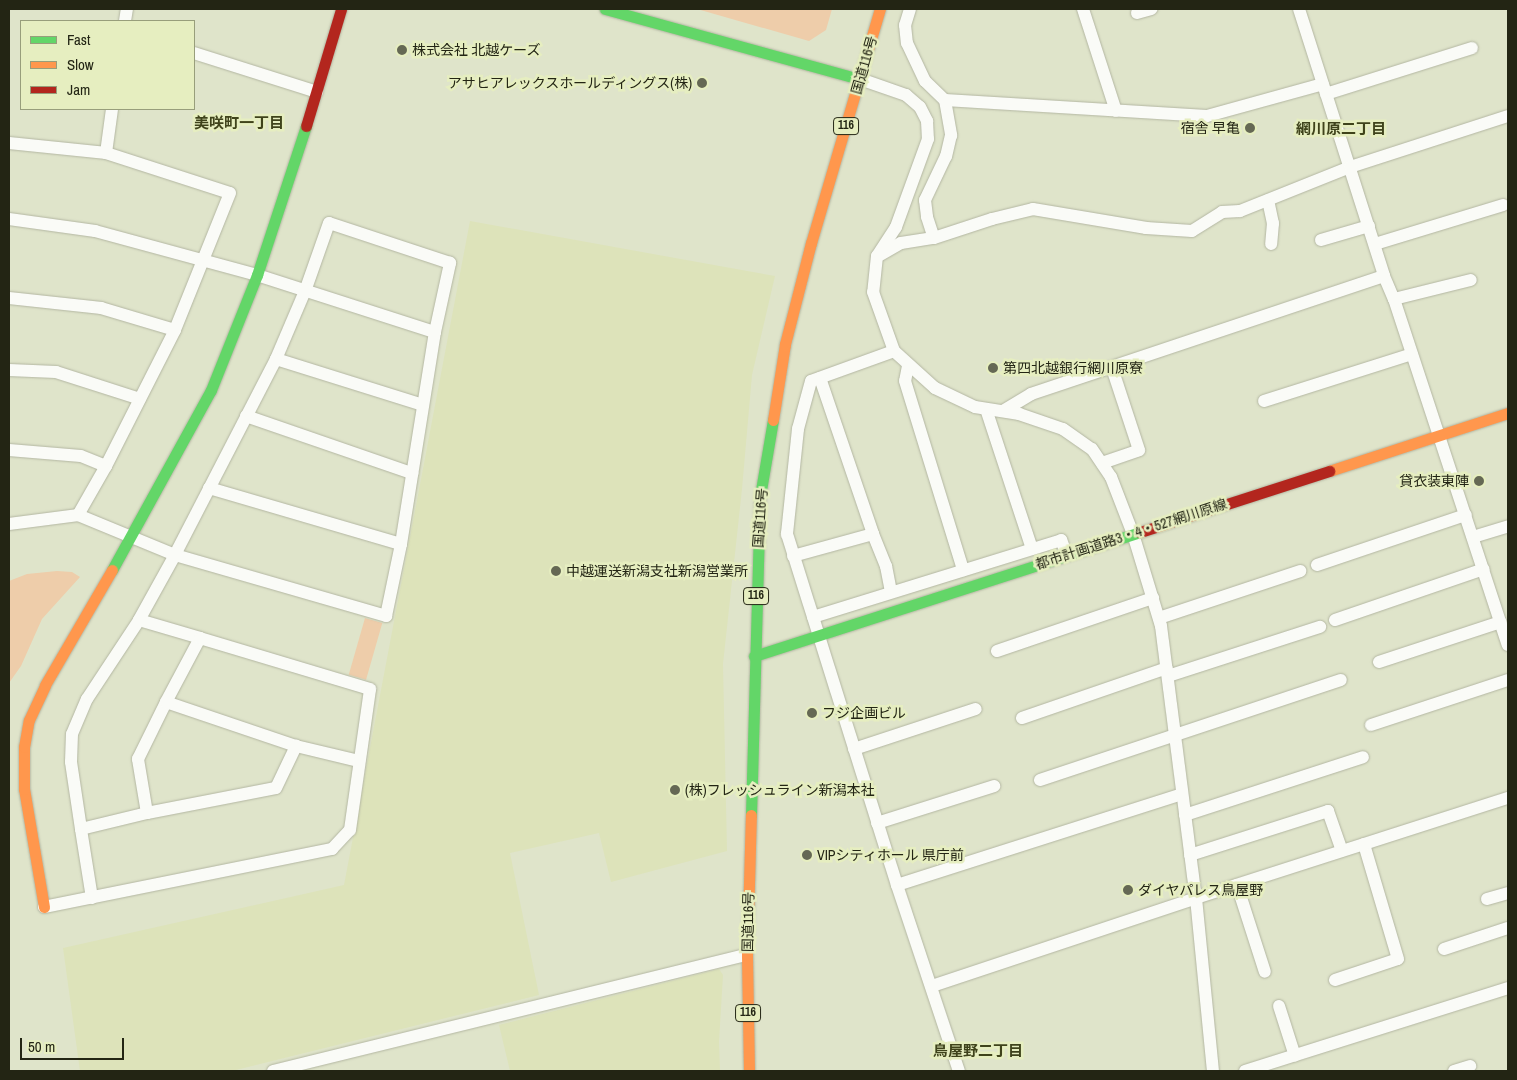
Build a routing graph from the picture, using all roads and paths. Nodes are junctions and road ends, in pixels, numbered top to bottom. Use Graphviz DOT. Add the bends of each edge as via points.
graph roads {
  1 [pos="341,9"];
  2 [pos="605,9"];
  3 [pos="880,9"];
  4 [pos="910,9"];
  5 [pos="1083,9"];
  6 [pos="1151,9"];
  7 [pos="1299,9"];
  8 [pos="1137,14"];
  9 [pos="1472,48"];
  10 [pos="195,53"];
  11 [pos="860,79"];
  12 [pos="1325,89"];
  13 [pos="317,92"];
  14 [pos="945,100"];
  15 [pos="112,110"];
  16 [pos="1116,111"];
  17 [pos="1508,116"];
  18 [pos="9,143"];
  19 [pos="106,153"];
  20 [pos="1350,167"];
  21 [pos="1268,200"];
  22 [pos="1503,205"];
  23 [pos="9,219"];
  24 [pos="1369,226"];
  25 [pos="934,238"];
  26 [pos="1321,240"];
  27 [pos="1271,244"];
  28 [pos="1375,244"];
  29 [pos="878,256"];
  30 [pos="203,260"];
  31 [pos="257,275"];
  32 [pos="1384,276"];
  33 [pos="1471,280"];
  34 [pos="305,291"];
  35 [pos="9,298"];
  36 [pos="1394,299"];
  37 [pos="175,330"];
  38 [pos="435,332"];
  39 [pos="894,351"];
  40 [pos="1412,354"];
  41 [pos="276,359"];
  42 [pos="908,366"];
  43 [pos="1112,368"];
  44 [pos="9,370"];
  45 [pos="820,378"];
  46 [pos="140,399"];
  47 [pos="1264,401"];
  48 [pos="423,405"];
  49 [pos="986,409"];
  50 [pos="1003,412"];
  51 [pos="1508,413"];
  52 [pos="246,416"];
  53 [pos="1439,435"];
  54 [pos="9,450"];
  55 [pos="1102,463"];
  56 [pos="106,466"];
  57 [pos="412,473"];
  58 [pos="209,488"];
  59 [pos="78,515"];
  60 [pos="1466,515"];
  61 [pos="9,524"];
  62 [pos="1508,526"];
  63 [pos="873,534"];
  64 [pos="1133,534"];
  65 [pos="131,537"];
  66 [pos="1473,537"];
  67 [pos="401,544"];
  68 [pos="1032,549"];
  69 [pos="175,555"];
  70 [pos="1067,555"];
  71 [pos="793,556"];
  72 [pos="1318,564"];
  73 [pos="1484,569"];
  74 [pos="963,570"];
  75 [pos="1300,571"];
  76 [pos="891,592"];
  77 [pos="1153,598"];
  78 [pos="1503,616"];
  79 [pos="813,617"];
  80 [pos="1159,618"];
  81 [pos="139,620"];
  82 [pos="1335,620"];
  83 [pos="1320,627"];
  84 [pos="819,635"];
  85 [pos="200,638"];
  86 [pos="1508,645"];
  87 [pos="997,651"];
  88 [pos="754,656"];
  89 [pos="1379,662"];
  90 [pos="1167,672"];
  91 [pos="1341,680"];
  92 [pos="1508,680"];
  93 [pos="166,702"];
  94 [pos="976,709"];
  95 [pos="1022,718"];
  96 [pos="1371,725"];
  97 [pos="1175,733"];
  98 [pos="296,746"];
  99 [pos="854,749"];
  100 [pos="1363,757"];
  101 [pos="359,761"];
  102 [pos="1040,780"];
  103 [pos="994,786"];
  104 [pos="1182,794"];
  105 [pos="1508,798"];
  106 [pos="147,813"];
  107 [pos="1185,815"];
  108 [pos="878,823"];
  109 [pos="81,829"];
  110 [pos="1364,844"];
  111 [pos="1342,851"];
  112 [pos="1190,855"];
  113 [pos="897,885"];
  114 [pos="1237,885"];
  115 [pos="1508,893"];
  116 [pos="92,898"];
  117 [pos="1196,898"];
  118 [pos="1487,899"];
  119 [pos="44,907"];
  120 [pos="1508,928"];
  121 [pos="1444,949"];
  122 [pos="747,955"];
  123 [pos="1265,972"];
  124 [pos="1335,980"];
  125 [pos="932,986"];
  126 [pos="1508,988"];
  127 [pos="1279,1006"];
  128 [pos="1295,1056"];
  129 [pos="1470,1066"];
  130 [pos="273,1071"];
  131 [pos="749,1071"];
  132 [pos="959,1071"];
  133 [pos="1214,1071"];
  134 [pos="1245,1071"];
  135 [pos="1454,1071"];
  1 -- 13 [label="main road"];
  2 -- 11 [label="main road"];
  3 -- 11 [label="main road, 国道116号 / 116"];
  4 -- 14 [label="street" via="905,24 907,43 925,81"];
  5 -- 16 [label="street"];
  6 -- 8 [label="street"];
  7 -- 12 [label="street"];
  9 -- 12 [label="street"];
  10 -- 13 [label="street"];
  11 -- 29 [label="street" via="906,95 920,107 928,121 928,139 896,227"];
  11 -- 88 [label="main road, 国道116号 / 116" via="785,344 760,496"];
  12 -- 16 [label="street" via="1208,116"];
  12 -- 20 [label="street"];
  13 -- 31 [label="main road"];
  14 -- 16 [label="street"];
  14 -- 25 [label="street" via="951,136 946,156 925,200"];
  15 -- 19 [label="street"];
  17 -- 20 [label="street"];
  18 -- 19 [label="street"];
  19 -- 30 [label="street" via="230,193"];
  20 -- 21 [label="street"];
  20 -- 24 [label="street"];
  21 -- 25 [label="street" via="1240,211 1222,212 1192,230 1146,228 1034,209"];
  21 -- 27 [label="street" via="1273,223"];
  22 -- 28 [label="street"];
  23 -- 30 [label="street" via="95,230"];
  24 -- 26 [label="street"];
  24 -- 28 [label="street"];
  25 -- 29 [label="street" via="901,242"];
  28 -- 32 [label="street"];
  29 -- 39 [label="street" via="873,292"];
  30 -- 31 [label="street"];
  30 -- 37 [label="street"];
  31 -- 34 [label="street"];
  31 -- 65 [label="main road" via="210,390"];
  32 -- 36 [label="street"];
  32 -- 43 [label="street"];
  33 -- 36 [label="street"];
  34 -- 38 [label="street"];
  34 -- 38 [label="street" via="328,223 450,264"];
  34 -- 41 [label="street"];
  35 -- 37 [label="street" via="101,308"];
  36 -- 40 [label="street"];
  37 -- 46 [label="street"];
  38 -- 48 [label="street"];
  39 -- 42 [label="street"];
  39 -- 45 [label="street"];
  40 -- 47 [label="street"];
  40 -- 53 [label="street"];
  41 -- 48 [label="street"];
  41 -- 52 [label="street"];
  42 -- 49 [label="street" via="935,388 974,407"];
  42 -- 74 [label="street" via="905,381"];
  43 -- 50 [label="street" via="1031,394"];
  43 -- 55 [label="street" via="1139,450"];
  44 -- 46 [label="street" via="56,372"];
  45 -- 63 [label="street"];
  45 -- 71 [label="street" via="810,381 798,429 787,534"];
  46 -- 56 [label="street"];
  48 -- 57 [label="street"];
  49 -- 50 [label="street"];
  49 -- 68 [label="street"];
  50 -- 55 [label="street" via="1063,429 1092,449"];
  51 -- 53 [label="main road, 都市計画道路3・4・527網川原線"];
  52 -- 57 [label="street"];
  52 -- 58 [label="street"];
  53 -- 60 [label="street"];
  53 -- 64 [label="main road, 都市計画道路3・4・527網川原線"];
  54 -- 56 [label="street" via="81,456"];
  55 -- 64 [label="street" via="1111,477"];
  56 -- 59 [label="street"];
  57 -- 67 [label="street"];
  58 -- 67 [label="street"];
  58 -- 69 [label="street"];
  59 -- 61 [label="street"];
  59 -- 65 [label="street"];
  60 -- 66 [label="street"];
  60 -- 72 [label="street"];
  62 -- 66 [label="street"];
  63 -- 71 [label="street"];
  63 -- 76 [label="street" via="886,566"];
  64 -- 70 [label="main road, 都市計画道路3・4・527網川原線"];
  64 -- 77 [label="street"];
  65 -- 69 [label="street"];
  65 -- 119 [label="main road" via="45,685 29,720 24,747 24,789"];
  66 -- 73 [label="street"];
  67 -- 69 [label="street" via="386,616"];
  68 -- 70 [label="street" via="1061,540"];
  68 -- 74 [label="street"];
  69 -- 81 [label="street"];
  70 -- 84 [label="main road, 都市計画道路3・4・527網川原線"];
  71 -- 79 [label="street"];
  73 -- 78 [label="street"];
  73 -- 82 [label="street"];
  74 -- 76 [label="street"];
  75 -- 80 [label="street"];
  76 -- 79 [label="street"];
  77 -- 80 [label="street"];
  77 -- 87 [label="street"];
  78 -- 86 [label="street"];
  78 -- 89 [label="street"];
  79 -- 84 [label="street"];
  80 -- 90 [label="street"];
  81 -- 85 [label="street"];
  81 -- 109 [label="street" via="87,699 72,734 71,762"];
  83 -- 90 [label="street"];
  84 -- 88 [label="main road, 都市計画道路3・4・527網川原線"];
  84 -- 99 [label="street"];
  85 -- 93 [label="street"];
  85 -- 101 [label="street" via="370,689"];
  88 -- 122 [label="main road, 国道116号 / 116"];
  90 -- 95 [label="street"];
  90 -- 97 [label="street"];
  91 -- 97 [label="street"];
  92 -- 96 [label="street"];
  93 -- 98 [label="street"];
  93 -- 106 [label="street" via="138,759"];
  94 -- 99 [label="street"];
  97 -- 102 [label="street"];
  97 -- 104 [label="street"];
  98 -- 101 [label="street"];
  98 -- 106 [label="street" via="276,788"];
  99 -- 108 [label="street"];
  100 -- 107 [label="street"];
  101 -- 116 [label="street" via="350,830 332,849"];
  103 -- 108 [label="street"];
  104 -- 107 [label="street"];
  104 -- 113 [label="street"];
  105 -- 110 [label="street"];
  106 -- 109 [label="street"];
  107 -- 112 [label="street"];
  108 -- 113 [label="street"];
  109 -- 116 [label="street"];
  110 -- 111 [label="street"];
  110 -- 124 [label="street" via="1398,959"];
  111 -- 112 [label="street" via="1328,811"];
  111 -- 114 [label="street"];
  112 -- 117 [label="street"];
  113 -- 125 [label="street"];
  114 -- 117 [label="street"];
  114 -- 123 [label="street"];
  115 -- 118 [label="street"];
  116 -- 119 [label="street"];
  117 -- 125 [label="street"];
  117 -- 133 [label="street"];
  120 -- 121 [label="street"];
  122 -- 130 [label="street"];
  122 -- 131 [label="main road, 国道116号 / 116"];
  125 -- 132 [label="street"];
  126 -- 128 [label="street"];
  127 -- 128 [label="street"];
  128 -- 134 [label="street"];
  129 -- 135 [label="street"];
}
